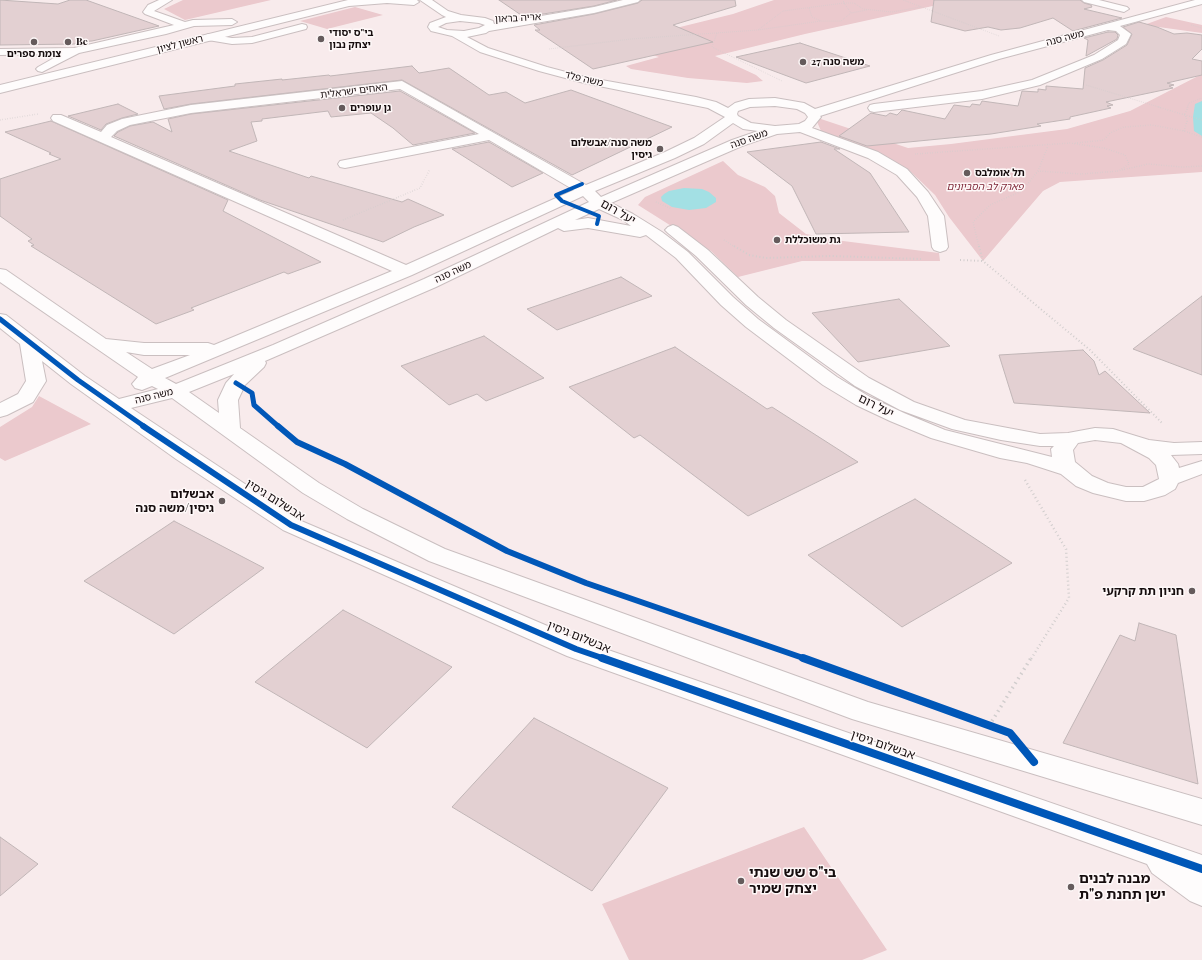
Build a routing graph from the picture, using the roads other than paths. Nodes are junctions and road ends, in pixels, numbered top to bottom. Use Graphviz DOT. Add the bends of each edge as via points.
graph roads {
  1 [pos="167,0"];
  2 [pos="324,0"];
  3 [pos="361,0"];
  4 [pos="425,0"];
  5 [pos="635,0"];
  6 [pos="1087,0"];
  7 [pos="411,1"];
  8 [pos="1202,1"];
  9 [pos="348,3"];
  10 [pos="1102,14"];
  11 [pos="555,16"];
  12 [pos="460,18"];
  13 [pos="481,20"];
  14 [pos="232,22"];
  15 [pos="438,22"];
  16 [pos="183,25"];
  17 [pos="302,27"];
  18 [pos="1108,27"];
  19 [pos="488,28"];
  20 [pos="478,32"];
  21 [pos="455,34"];
  22 [pos="208,37"];
  23 [pos="75,51"];
  24 [pos="0,52"];
  25 [pos="506,58"];
  26 [pos="59,60"];
  27 [pos="7,63"];
  28 [pos="42,69"];
  29 [pos="0,79"];
  30 [pos="0,89"];
  31 [pos="885,92"];
  32 [pos="663,94"];
  33 [pos="813,99"];
  34 [pos="749,103"];
  35 [pos="788,103"];
  36 [pos="920,103"];
  37 [pos="874,108"];
  38 [pos="813,114"];
  39 [pos="732,116"];
  40 [pos="57,118"];
  41 [pos="801,128"];
  42 [pos="775,130"];
  43 [pos="490,136"];
  44 [pos="102,138"];
  45 [pos="345,164"];
  46 [pos="585,190"];
  47 [pos="614,197"];
  48 [pos="534,234"];
  49 [pos="659,237"];
  50 [pos="940,247"];
  51 [pos="406,271"];
  52 [pos="0,274"];
  53 [pos="0,319"];
  54 [pos="29,341"];
  55 [pos="102,344"];
  56 [pos="223,348"];
  57 [pos="280,349"];
  58 [pos="150,377"];
  59 [pos="175,391"];
  60 [pos="115,406"];
  61 [pos="0,411"];
  62 [pos="230,431"];
  63 [pos="1071,439"];
  64 [pos="1145,446"];
  65 [pos="1196,448"];
  66 [pos="1202,467"];
  67 [pos="1069,469"];
  68 [pos="1170,479"];
  69 [pos="1202,812"];
  70 [pos="1130,843"];
  71 [pos="1202,869"];
  72 [pos="1202,891"];
  1 -- 16 [label="street" via="151,7 148,12"];
  2 -- 14 [label="street, ראשון לציון"];
  3 -- 9 [label="street, ראשון לציון"];
  4 -- 12 [label="street" via="445,13"];
  5 -- 11 [label="street, אריה בראון"];
  6 -- 10 [label="street" via="1127,8"];
  7 -- 9 [label="street"];
  7 -- 15 [label="street"];
  8 -- 18 [label="street, משה סנה"];
  9 -- 22 [label="street, ראשון לציון"];
  11 -- 13 [label="street, אריה בראון"];
  11 -- 19 [label="street, אריה בראון"];
  12 -- 13 [label="street, אריה בראון"];
  12 -- 15 [label="street"];
  13 -- 19 [label="street" via="489,23"];
  14 -- 16 [label="street"];
  14 -- 28 [label="street, ראשון לציון"];
  15 -- 21 [label="street" via="433,27 435,30"];
  16 -- 23 [label="street"];
  17 -- 22 [label="street" via="252,40 232,42"];
  18 -- 31 [label="street, משה סנה" via="995,57"];
  18 -- 36 [label="street" via="1119,29 1126,34 1122,42 1098,57 1056,76 982,95"];
  19 -- 20 [label="street, אריה בראון"];
  20 -- 21 [label="street, אריה בראון"];
  20 -- 25 [label="street, משה פלד" via="483,43"];
  21 -- 25 [label="street, משה פלד" via="484,50"];
  22 -- 30 [label="street, ראשון לציון"];
  23 -- 24 [label="street"];
  23 -- 26 [label="street"];
  25 -- 32 [label="street, משה פלד" via="584,80"];
  26 -- 27 [label="street"];
  26 -- 28 [label="street"];
  28 -- 29 [label="street, ראשון לציון"];
  31 -- 36 [label="street"];
  31 -- 38 [label="street, משה סנה"];
  32 -- 34 [label="street, משה פלד"];
  32 -- 39 [label="street, משה פלד" via="712,105"];
  33 -- 35 [label="street"];
  34 -- 35 [label="street, משה פלד"];
  34 -- 39 [label="street, משה סנה" via="733,109"];
  35 -- 38 [label="street" via="800,106"];
  36 -- 37 [label="street"];
  38 -- 41 [label="street" via="814,120"];
  39 -- 42 [label="street, משה פלד" via="748,126"];
  39 -- 46 [label="street, משה סנה" via="699,141"];
  40 -- 44 [label="street"];
  41 -- 42 [label="street"];
  41 -- 50 [label="street" via="874,155 902,172 923,195 936,216"];
  42 -- 47 [label="street, משה סנה" via="737,143"];
  43 -- 44 [label="street, האחים ישראלית" via="402,85 146,117 112,128"];
  43 -- 45 [label="street"];
  43 -- 46 [label="street, האחים ישראלית"];
  44 -- 51 [label="street"];
  46 -- 47 [label="street, יעל רום"];
  46 -- 51 [label="street, משה סנה"];
  47 -- 48 [label="street, משה סנה"];
  47 -- 49 [label="street, יעל רום" via="628,217"];
  47 -- 63 [label="street, יעל רום" via="675,232 702,252 752,301 780,324 862,382 907,406 958,425 1001,434 1040,440"];
  48 -- 49 [label="street" via="570,224 588,223"];
  48 -- 57 [label="street, משה סנה"];
  49 -- 67 [label="street, יעל רום" via="682,255 726,301 752,323 830,381 863,401 938,434"];
  51 -- 56 [label="street, משה סנה"];
  52 -- 55 [label="street"];
  53 -- 54 [label="street, אבשלום גיסין"];
  54 -- 60 [label="street, אבשלום גיסין"];
  54 -- 61 [label="street" via="36,381 26,398"];
  55 -- 56 [label="street" via="144,349"];
  55 -- 58 [label="street"];
  56 -- 58 [label="street, משה סנה"];
  57 -- 59 [label="street, משה סנה"];
  57 -- 62 [label="street" via="253,366 236,383 228,400"];
  58 -- 59 [label="street"];
  58 -- 60 [label="street, משה סנה"];
  59 -- 60 [label="street, משה סנה"];
  59 -- 62 [label="street"];
  60 -- 70 [label="street, אבשלום גיסין" via="291,525 576,649"];
  62 -- 69 [label="street" via="311,488 355,514 437,555 862,711"];
  63 -- 64 [label="street, יעל רום" via="1095,434 1113,435"];
  63 -- 67 [label="street" via="1062,449 1064,464"];
  64 -- 65 [label="street"];
  64 -- 68 [label="street" via="1157,453 1167,464"];
  66 -- 68 [label="street"];
  67 -- 68 [label="street" via="1084,481 1126,494 1144,494 1157,490"];
  70 -- 71 [label="street, אבשלום גיסין"];
  70 -- 72 [label="street" via="1176,871"];
}
